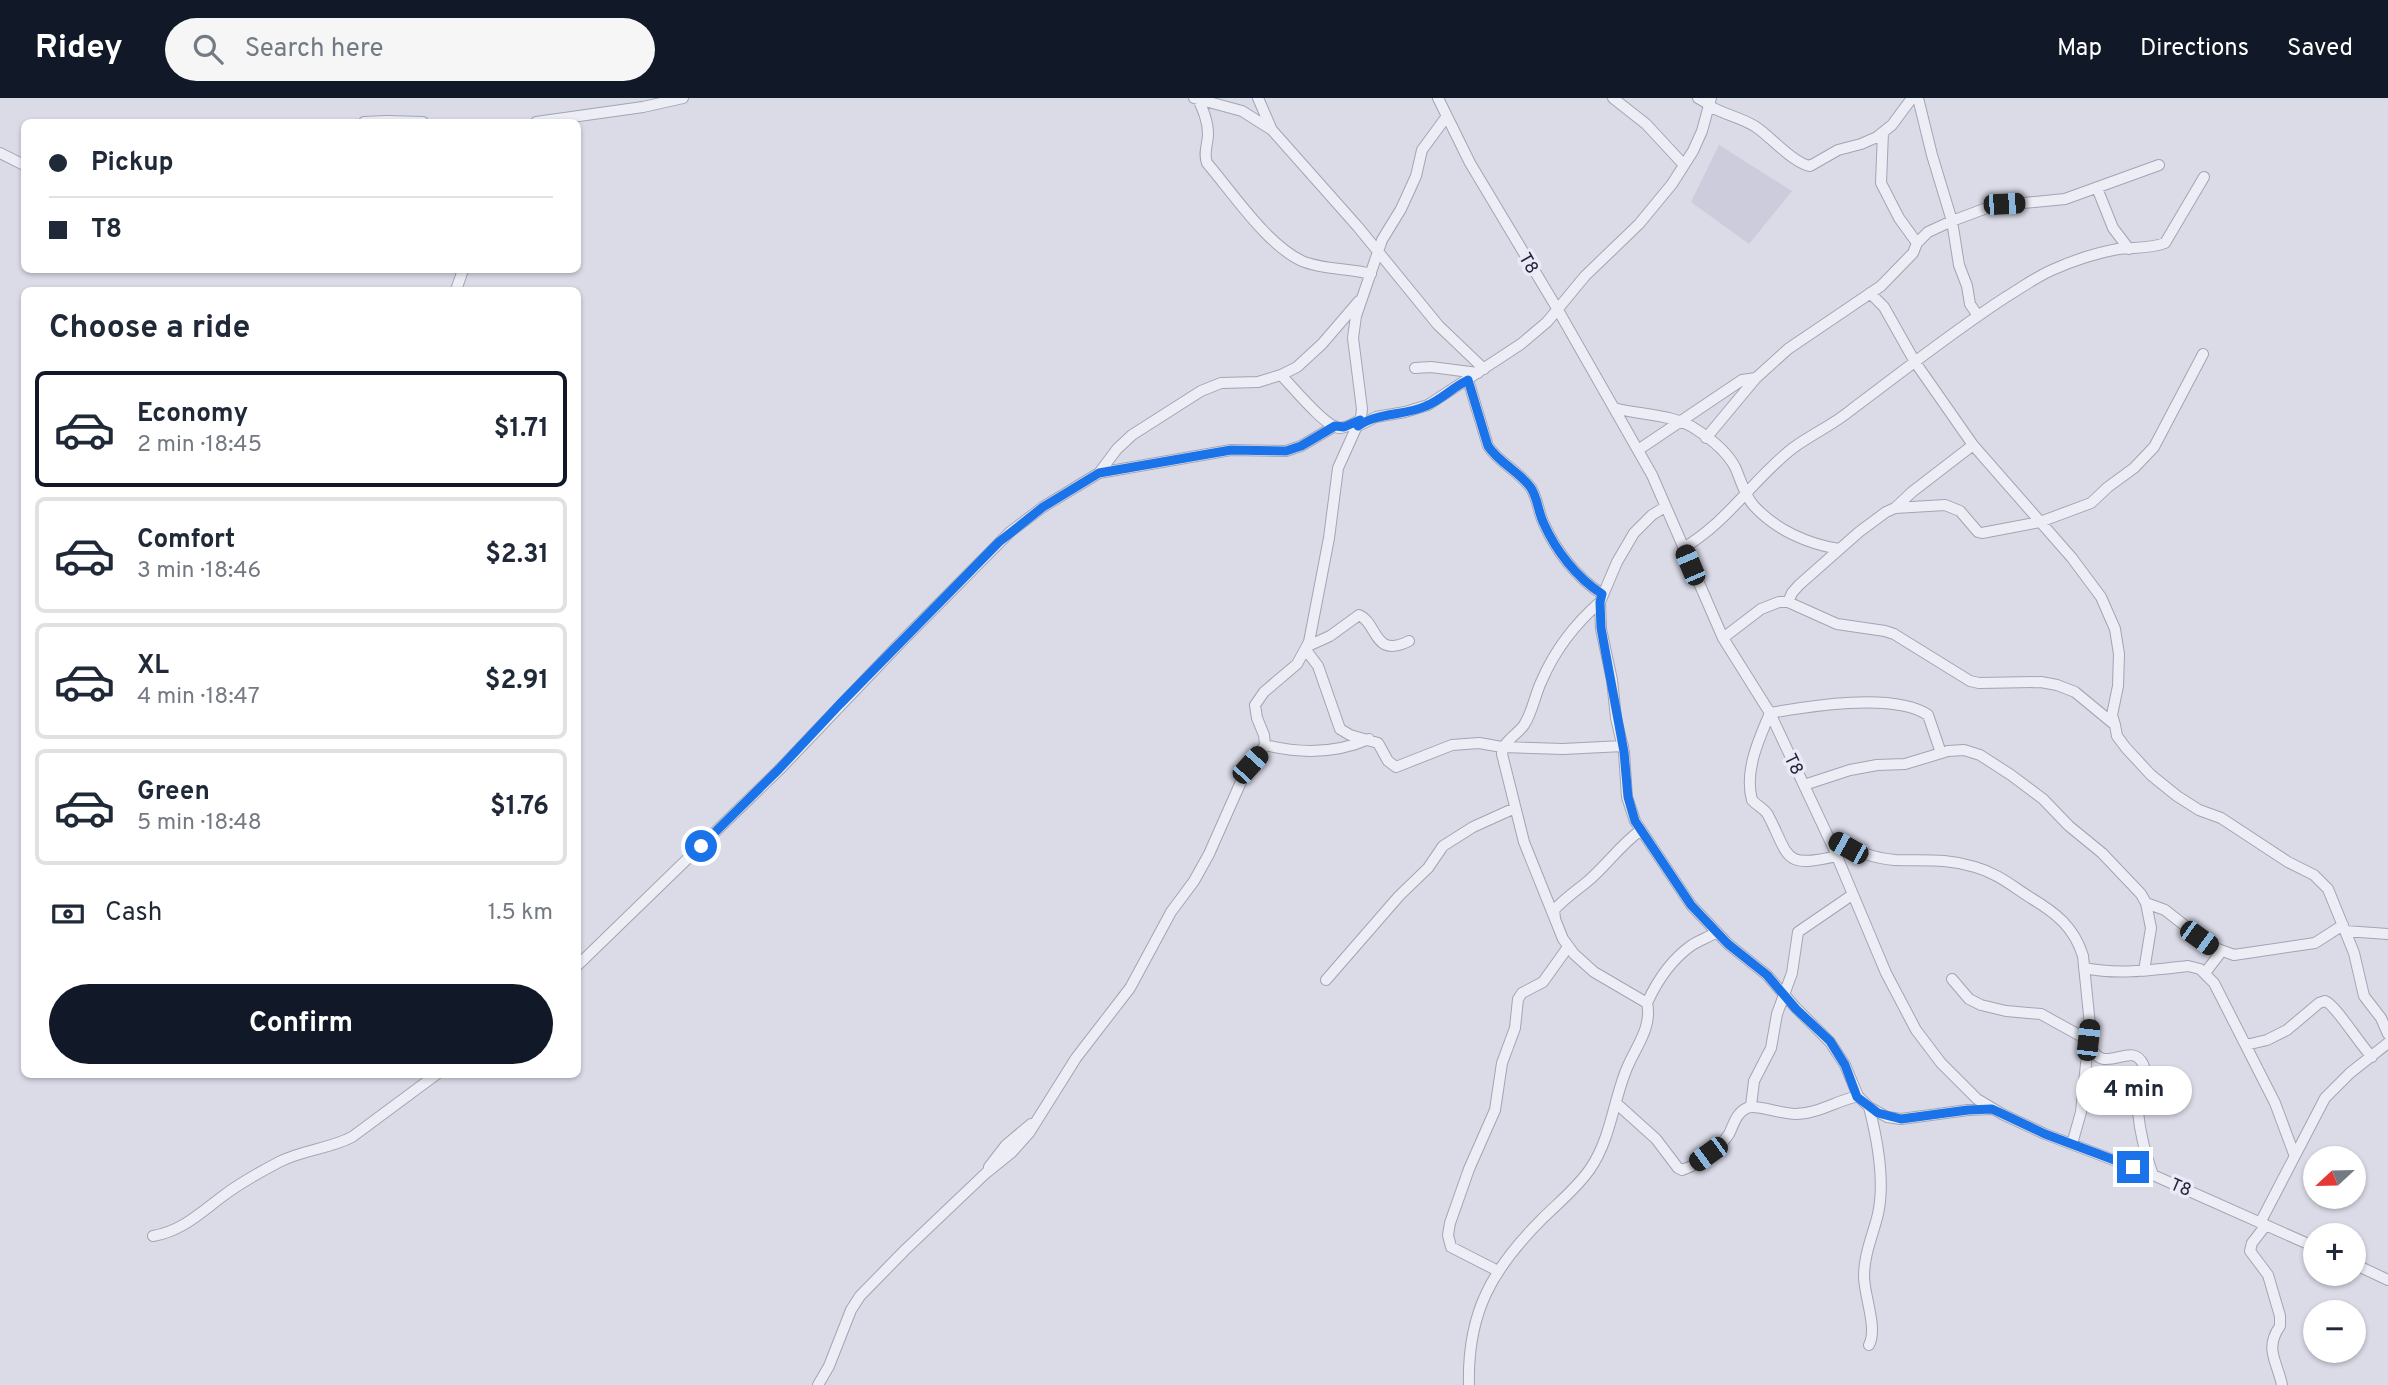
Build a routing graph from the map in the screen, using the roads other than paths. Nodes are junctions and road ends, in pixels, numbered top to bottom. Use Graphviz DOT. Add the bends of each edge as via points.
graph roads {
  1 [pos="683,98"];
  2 [pos="1196,98"];
  3 [pos="1258,98"];
  4 [pos="1438,98"];
  5 [pos="1613,98"];
  6 [pos="1698,98"];
  7 [pos="1912,98"];
  8 [pos="1918,98"];
  9 [pos="1710,103"];
  10 [pos="1447,116"];
  11 [pos="557,119"];
  12 [pos="1272,130"];
  13 [pos="1883,132"];
  14 [pos="0,153"];
  15 [pos="21,164"];
  16 [pos="1684,165"];
  17 [pos="2159,165"];
  18 [pos="2204,177"];
  19 [pos="2097,188"];
  20 [pos="1952,221"];
  21 [pos="1917,243"];
  22 [pos="2129,249"];
  23 [pos="1379,254"];
  24 [pos="1371,274"];
  25 [pos="1870,293"];
  26 [pos="1363,296"];
  27 [pos="1558,310"];
  28 [pos="1978,316"];
  29 [pos="2203,354"];
  30 [pos="1915,362"];
  31 [pos="1415,368"];
  32 [pos="1481,371"];
  33 [pos="1281,375"];
  34 [pos="1756,378"];
  35 [pos="1468,380"];
  36 [pos="1614,408"];
  37 [pos="1679,421"];
  38 [pos="1359,423"];
  39 [pos="1338,427"];
  40 [pos="1706,438"];
  41 [pos="1973,445"];
  42 [pos="1347,447"];
  43 [pos="1638,450"];
  44 [pos="1099,473"];
  45 [pos="1746,494"];
  46 [pos="1665,507"];
  47 [pos="1895,508"];
  48 [pos="2040,522"];
  49 [pos="1683,548"];
  50 [pos="1839,549"];
  51 [pos="1601,598"];
  52 [pos="1788,602"];
  53 [pos="1723,638"];
  54 [pos="1409,641"];
  55 [pos="1307,648"];
  56 [pos="1769,713"];
  57 [pos="2115,725"];
  58 [pos="1369,739"];
  59 [pos="1265,745"];
  60 [pos="1623,746"];
  61 [pos="1502,747"];
  62 [pos="1941,753"];
  63 [pos="1804,785"];
  64 [pos="1515,808"];
  65 [pos="1641,830"];
  66 [pos="1829,837"];
  67 [pos="1837,856"];
  68 [pos="1852,895"];
  69 [pos="2146,904"];
  70 [pos="1555,918"];
  71 [pos="2344,928"];
  72 [pos="1717,932"];
  73 [pos="2388,933"];
  74 [pos="1568,947"];
  75 [pos="2221,952"];
  76 [pos="581,962"];
  77 [pos="2084,968"];
  78 [pos="2144,971"];
  79 [pos="2205,973"];
  80 [pos="1952,979"];
  81 [pos="1326,980"];
  82 [pos="1786,995"];
  83 [pos="1647,1003"];
  84 [pos="2388,1034"];
  85 [pos="2088,1040"];
  86 [pos="2388,1043"];
  87 [pos="2246,1045"];
  88 [pos="2372,1057"];
  89 [pos="432,1078"];
  90 [pos="1857,1097"];
  91 [pos="1616,1103"];
  92 [pos="1751,1106"];
  93 [pos="1869,1107"];
  94 [pos="1992,1109"];
  95 [pos="2072,1144"];
  96 [pos="2294,1154"];
  97 [pos="2153,1175"];
  98 [pos="2263,1224"];
  99 [pos="153,1236"];
  100 [pos="2303,1242"];
  101 [pos="2366,1270"];
  102 [pos="1498,1271"];
  103 [pos="2388,1280"];
  104 [pos="1869,1345"];
  105 [pos="818,1385"];
  106 [pos="1469,1385"];
  107 [pos="2283,1385"];
  1 -- 11 [label="street"];
  2 -- 12 [label="street" via="1242,111"];
  2 -- 24 [label="street" via="1205,114 1206,163 1258,224 1300,260"];
  3 -- 12 [label="street"];
  4 -- 10 [label="street, T8"];
  5 -- 16 [label="street"];
  6 -- 9 [label="street"];
  7 -- 13 [label="street"];
  8 -- 20 [label="street"];
  9 -- 13 [label="street" via="1726,115 1750,123 1810,166"];
  9 -- 16 [label="street"];
  10 -- 23 [label="street" via="1422,150 1414,182"];
  10 -- 27 [label="street, T8"];
  12 -- 23 [label="street"];
  13 -- 21 [label="street" via="1881,183"];
  14 -- 15 [label="street"];
  16 -- 27 [label="street" via="1652,210 1585,276"];
  17 -- 19 [label="street"];
  18 -- 22 [label="street" via="2169,239 2158,246"];
  19 -- 20 [label="street" via="2065,199 1992,206"];
  19 -- 22 [label="street" via="2113,228"];
  20 -- 21 [label="street"];
  20 -- 28 [label="street" via="1959,265"];
  21 -- 25 [label="street" via="1913,253"];
  22 -- 28 [label="street" via="2049,271"];
  23 -- 24 [label="street"];
  23 -- 32 [label="street"];
  24 -- 26 [label="street"];
  25 -- 30 [label="street" via="1884,307"];
  25 -- 34 [label="street" via="1788,349"];
  26 -- 33 [label="street" via="1310,356"];
  26 -- 38 [label="street" via="1353,331 1362,409"];
  27 -- 32 [label="street" via="1536,332"];
  27 -- 36 [label="street, T8"];
  28 -- 30 [label="street"];
  29 -- 48 [label="street" via="2145,457 2091,503"];
  30 -- 41 [label="street"];
  30 -- 45 [label="street" via="1791,450"];
  31 -- 32 [label="street"];
  32 -- 35 [label="street"];
  33 -- 39 [label="street"];
  33 -- 44 [label="street" via="1249,384 1221,383 1201,391 1132,435"];
  34 -- 37 [label="street" via="1742,380"];
  34 -- 40 [label="street"];
  35 -- 38 [label="street" via="1428,405"];
  35 -- 51 [label="street" via="1488,446 1530,487 1545,526 1574,570"];
  36 -- 37 [label="street"];
  36 -- 43 [label="street, T8"];
  37 -- 40 [label="street"];
  37 -- 43 [label="street"];
  38 -- 39 [label="street"];
  38 -- 42 [label="street"];
  39 -- 42 [label="street"];
  39 -- 44 [label="street" via="1286,451 1231,450"];
  40 -- 45 [label="street" via="1728,456"];
  41 -- 47 [label="street"];
  41 -- 48 [label="street"];
  42 -- 55 [label="street" via="1338,468"];
  43 -- 46 [label="street, T8"];
  44 -- 76 [label="street" via="1043,507 999,542 779,769"];
  45 -- 49 [label="street"];
  45 -- 50 [label="street" via="1754,506 1790,533 1818,546"];
  46 -- 49 [label="street, T8"];
  46 -- 51 [label="street" via="1634,533"];
  47 -- 48 [label="street" via="1953,506 1982,533"];
  47 -- 50 [label="street"];
  48 -- 57 [label="street" via="2089,579 2110,615 2119,654 2112,715"];
  49 -- 53 [label="street, T8"];
  50 -- 52 [label="street" via="1799,585"];
  51 -- 60 [label="street" via="1601,628"];
  51 -- 61 [label="street" via="1560,648 1525,723"];
  52 -- 53 [label="street" via="1769,604"];
  52 -- 57 [label="street" via="1837,624 1885,631 1970,681 2057,685 2086,699"];
  53 -- 56 [label="street, T8"];
  54 -- 55 [label="street" via="1387,645 1359,615"];
  55 -- 58 [label="street" via="1318,666 1339,729"];
  55 -- 59 [label="street" via="1290,671 1258,699 1255,710"];
  56 -- 62 [label="street" via="1831,704 1914,708 1928,715"];
  56 -- 63 [label="street, T8"];
  56 -- 67 [label="street" via="1750,775 1752,800 1768,815 1790,856 1809,862"];
  57 -- 71 [label="street" via="2126,748 2177,796 2314,875 2328,889"];
  58 -- 59 [label="street" via="1337,750 1310,752"];
  58 -- 61 [label="street" via="1378,743 1396,767 1446,746 1479,743"];
  59 -- 105 [label="street" via="1244,775 1194,881 1171,912 1118,1007 1076,1058 1029,1133 860,1296"];
  60 -- 61 [label="street"];
  60 -- 65 [label="street" via="1628,797"];
  61 -- 64 [label="street"];
  62 -- 63 [label="street" via="1905,764 1858,768"];
  62 -- 69 [label="street" via="1970,751 2011,775 2102,853"];
  63 -- 66 [label="street, T8"];
  64 -- 70 [label="street" via="1527,852"];
  64 -- 81 [label="street" via="1443,846"];
  65 -- 70 [label="street" via="1554,910"];
  65 -- 72 [label="street" via="1681,892"];
  66 -- 67 [label="street, T8"];
  66 -- 77 [label="street" via="1878,857 1946,861 1998,875 2067,923 2080,946"];
  67 -- 68 [label="street, T8"];
  68 -- 82 [label="street" via="1798,932"];
  68 -- 94 [label="street, T8" via="1916,1030 1955,1079"];
  69 -- 75 [label="street" via="2165,910"];
  69 -- 78 [label="street" via="2151,928"];
  70 -- 74 [label="street"];
  71 -- 73 [label="street"];
  71 -- 75 [label="street" via="2302,946 2234,955"];
  71 -- 84 [label="street" via="2364,996"];
  72 -- 82 [label="street"];
  72 -- 83 [label="street" via="1682,953 1654,986"];
  74 -- 83 [label="street" via="1594,972"];
  74 -- 102 [label="street" via="1543,982 1518,999 1495,1110 1450,1223 1451,1247"];
  75 -- 79 [label="street"];
  77 -- 78 [label="street"];
  77 -- 85 [label="street"];
  78 -- 79 [label="street" via="2188,966"];
  79 -- 87 [label="street"];
  80 -- 85 [label="street" via="1969,999 1981,1005 2041,1014"];
  82 -- 90 [label="street" via="1838,1052"];
  82 -- 92 [label="street" via="1771,1048 1754,1082"];
  83 -- 91 [label="street" via="1646,1029"];
  85 -- 95 [label="street" via="2081,1112"];
  85 -- 97 [label="street" via="2101,1059 2130,1055 2142,1063 2145,1075 2138,1111"];
  86 -- 88 [label="street"];
  87 -- 88 [label="street" via="2279,1035 2319,1003 2329,1001"];
  87 -- 96 [label="street"];
  88 -- 96 [label="street" via="2325,1098"];
  89 -- 99 [label="street" via="352,1137 281,1161 232,1189 185,1225"];
  90 -- 92 [label="street" via="1806,1113"];
  90 -- 93 [label="street"];
  91 -- 92 [label="street" via="1682,1170 1722,1143 1741,1112"];
  91 -- 102 [label="street" via="1591,1167"];
  93 -- 94 [label="street" via="1901,1119"];
  93 -- 104 [label="street" via="1881,1189 1864,1275 1873,1333"];
  94 -- 95 [label="street, T8"];
  95 -- 97 [label="street, T8"];
  96 -- 98 [label="street"];
  97 -- 98 [label="street, T8"];
  98 -- 100 [label="street, T8"];
  98 -- 107 [label="street" via="2250,1251 2268,1275 2275,1298 2280,1326 2272,1338 2272,1350"];
  101 -- 103 [label="street"];
  102 -- 106 [label="street" via="1472,1330"];
}
